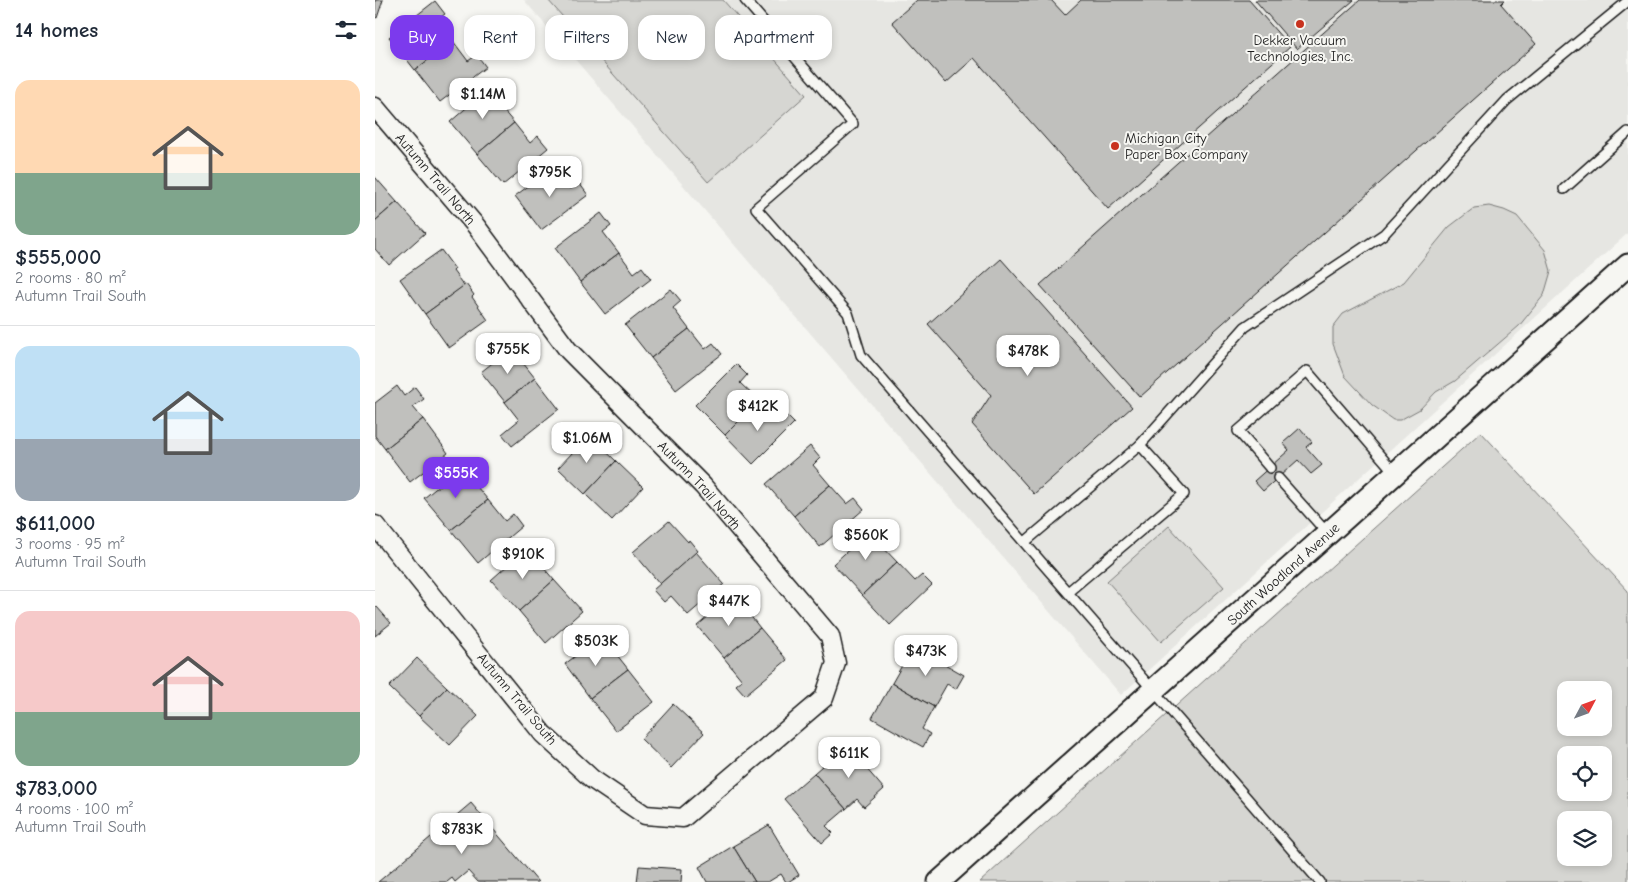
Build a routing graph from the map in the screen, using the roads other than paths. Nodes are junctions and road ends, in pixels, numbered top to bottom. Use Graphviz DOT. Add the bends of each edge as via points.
graph roads {
  1 [pos="745,0"];
  2 [pos="1628,1"];
  3 [pos="375,107"];
  4 [pos="1628,132"];
  5 [pos="1563,189"];
  6 [pos="1628,265"];
  7 [pos="1140,445"];
  8 [pos="1270,468"];
  9 [pos="1395,474"];
  10 [pos="1278,478"];
  11 [pos="375,525"];
  12 [pos="1328,534"];
  13 [pos="1025,542"];
  14 [pos="1068,592"];
  15 [pos="836,663"];
  16 [pos="1153,691"];
  17 [pos="939,882"];
  18 [pos="1320,882"];
  1 -- 13 [label="lane" via="853,124 756,208 848,313 861,355"];
  2 -- 7 [label="lane" via="1507,100 1384,234 1245,327"];
  3 -- 15 [label="street, Autumn Trail North" via="476,226 568,350 703,486 830,636"];
  4 -- 5 [label="lane"];
  6 -- 9 [label="street, South Woodland Avenue"];
  7 -- 13 [label="lane"];
  7 -- 14 [label="lane" via="1184,494"];
  8 -- 9 [label="lane" via="1238,432 1307,371"];
  9 -- 12 [label="street, South Woodland Avenue"];
  10 -- 12 [label="lane"];
  11 -- 15 [label="street, Autumn Trail South" via="543,734 592,779 645,815 683,818 823,698"];
  12 -- 16 [label="street, South Woodland Avenue"];
  13 -- 14 [label="lane"];
  14 -- 16 [label="lane"];
  16 -- 17 [label="street, South Woodland Avenue"];
  16 -- 18 [label="lane"];
}
